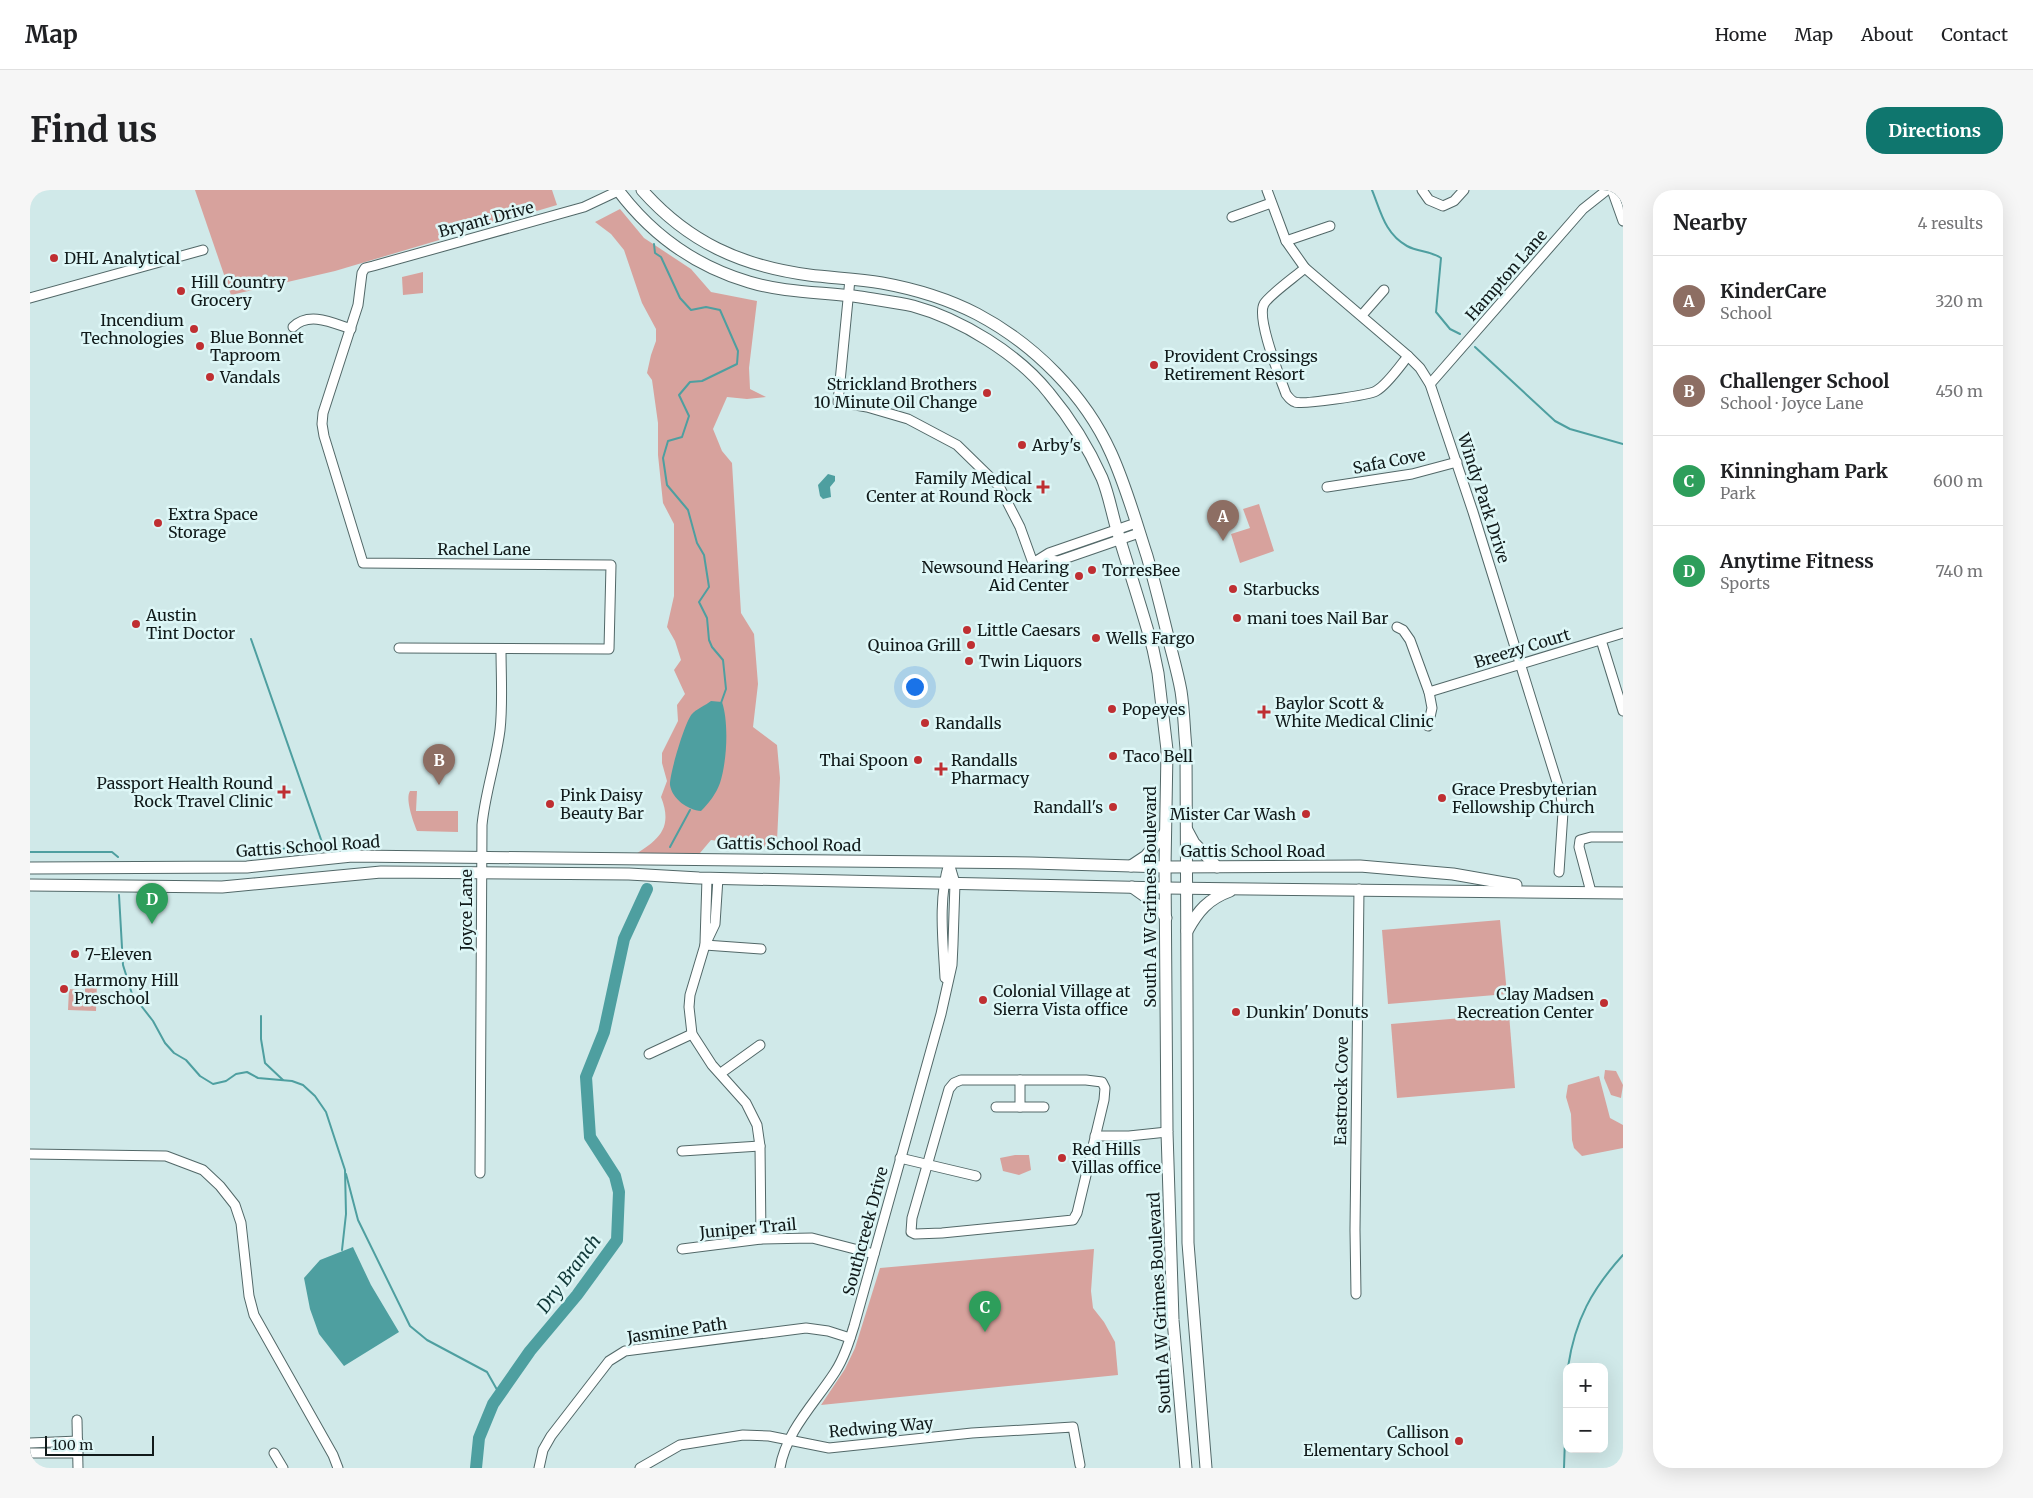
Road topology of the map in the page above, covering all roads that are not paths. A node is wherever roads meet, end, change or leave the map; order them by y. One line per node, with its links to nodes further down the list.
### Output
1 (618, 190): 15 (street, Bryant Drive); 18 (main road, South A W Grimes Boulevard)
2 (642, 190): 16 (main road, South A W Grimes Boulevard)
3 (1266, 190): 8 (street, Windy Park Drive)
4 (1422, 190): 5 (street)
5 (1464, 190)
6 (1607, 190): 24 (street, Hampton Lane)
7 (1612, 190): 10 (street)
8 (1271, 203): 9 (street); 12 (street, Windy Park Drive)
9 (1232, 217)
10 (1623, 221)
11 (1330, 226): 12 (street)
12 (1286, 241): 14 (street, Windy Park Drive)
13 (203, 250): 19 (street)
14 (1305, 268): 20 (street, Windy Park Drive); 23 (street)
15 (362, 273): 22 (street, Rachel Lane)
16 (850, 279): 18 (street); 27 (main road, South A W Grimes Boulevard)
17 (1384, 290): 20 (street)
18 (848, 296): 28 (main road, South A W Grimes Boulevard); 28 (street)
19 (30, 298)
20 (1362, 315): 23 (street, Windy Park Drive)
21 (293, 328): 22 (street)
22 (351, 329): 33 (street, Rachel Lane)
23 (1408, 356): 24 (street, Windy Park Drive)
24 (1430, 384): 25 (street, Windy Park Drive)
25 (1457, 462): 26 (street, Safa Cove); 34 (street, Windy Park Drive)
26 (1327, 487)
27 (1138, 528): 28 (street); 38 (main road, South A W Grimes Boulevard)
28 (1118, 534): 39 (main road, South A W Grimes Boulevard)
29 (1397, 627): 35 (street)
30 (1623, 633): 31 (street, Breezy Court)
31 (1601, 640): 34 (street, Breezy Court); 36 (street)
32 (399, 648): 33 (street, Rachel Lane)
33 (501, 649): 41 (street, Joyce Lane)
34 (1520, 665): 35 (street, Breezy Court); 49 (street, Windy Park Drive)
35 (1429, 692): 37 (street)
36 (1623, 711)
37 (1428, 726)
38 (1186, 827): 46 (main road, South A W Grimes Boulevard); 47 (main road)
39 (1165, 833): 44 (main road); 45 (main road, South A W Grimes Boulevard)
40 (1623, 837): 61 (street)
41 (482, 856): 42 (main road, Gattis School Road); 48 (main road, Gattis School Road); 50 (street, Joyce Lane)
42 (790, 860): 43 (main road, Gattis School Road); 51 (main road)
43 (949, 863): 44 (main road, Gattis School Road); 52 (street, Southcreek Drive); 53 (street, Southcreek Drive)
44 (1131, 866): 45 (main road, Gattis School Road)
45 (1165, 867): 46 (main road, Gattis School Road); 56 (main road, South A W Grimes Boulevard)
46 (1186, 867): 47 (main road, Gattis School Road); 57 (main road, South A W Grimes Boulevard)
47 (1217, 867): 60 (main road, Gattis School Road)
48 (30, 868)
49 (1559, 872)
50 (482, 873): 51 (main road, Gattis School Road); 54 (main road, Gattis School Road); 83 (street, Joyce Lane)
51 (713, 878): 52 (main road, Gattis School Road); 65 (street)
52 (943, 883): 53 (main road, Gattis School Road); 67 (street, Southcreek Drive)
53 (955, 883): 55 (main road, Gattis School Road); 67 (street, Southcreek Drive)
54 (30, 885)
55 (1132, 887): 56 (main road, Gattis School Road); 63 (main road)
56 (1165, 888): 57 (main road, Gattis School Road); 63 (main road, South A W Grimes Boulevard)
57 (1186, 888): 58 (main road, Gattis School Road); 64 (main road, South A W Grimes Boulevard)
58 (1236, 888): 59 (main road, Gattis School Road); 64 (main road)
59 (1359, 889): 60 (main road, Gattis School Road); 88 (street, Eastrock Cove)
60 (1545, 891): 61 (main road, Gattis School Road)
61 (1591, 892): 62 (main road, Gattis School Road)
62 (1623, 893)
63 (1166, 918): 76 (main road, South A W Grimes Boulevard)
64 (1186, 932): 107 (main road, South A W Grimes Boulevard)
65 (706, 946): 66 (street); 68 (street)
66 (761, 949)
67 (946, 988): 81 (street, Southcreek Drive)
68 (692, 1034): 70 (street); 71 (street)
69 (760, 1045): 71 (street)
70 (649, 1054)
71 (720, 1073): 78 (street)
72 (1020, 1080): 74 (street); 77 (street); 82 (street)
73 (996, 1107): 74 (street)
74 (1020, 1107): 75 (street)
75 (1044, 1107)
76 (1168, 1132): 77 (street); 106 (main road, South A W Grimes Boulevard)
77 (1095, 1136): 82 (street)
78 (760, 1146): 79 (street); 85 (street)
79 (682, 1151)
80 (30, 1154): 102 (street)
81 (900, 1158): 82 (street); 87 (street, Southcreek Drive)
82 (928, 1165): 84 (street)
83 (480, 1173)
84 (976, 1176)
85 (761, 1239): 86 (street, Juniper Trail); 87 (street, Juniper Trail)
86 (682, 1248)
87 (874, 1254): 89 (street, Southcreek Drive)
88 (1356, 1294)
89 (850, 1338): 91 (street, Southcreek Drive); 103 (street, Jasmine Path)
90 (77, 1420): 92 (street)
91 (789, 1440): 99 (street, Redwing Way); 104 (street, Redwing Way); 105 (street, Southcreek Drive)
92 (78, 1442): 94 (street); 97 (street)
93 (30, 1443): 94 (street)
94 (54, 1443): 96 (street)
95 (30, 1453): 96 (street)
96 (54, 1453): 97 (street)
97 (78, 1453): 100 (street)
98 (274, 1453): 101 (street)
99 (1080, 1466)
100 (78, 1468)
101 (283, 1468)
102 (338, 1468)
103 (539, 1468)
104 (640, 1468)
105 (780, 1468)
106 (1186, 1468)
107 (1206, 1468)

